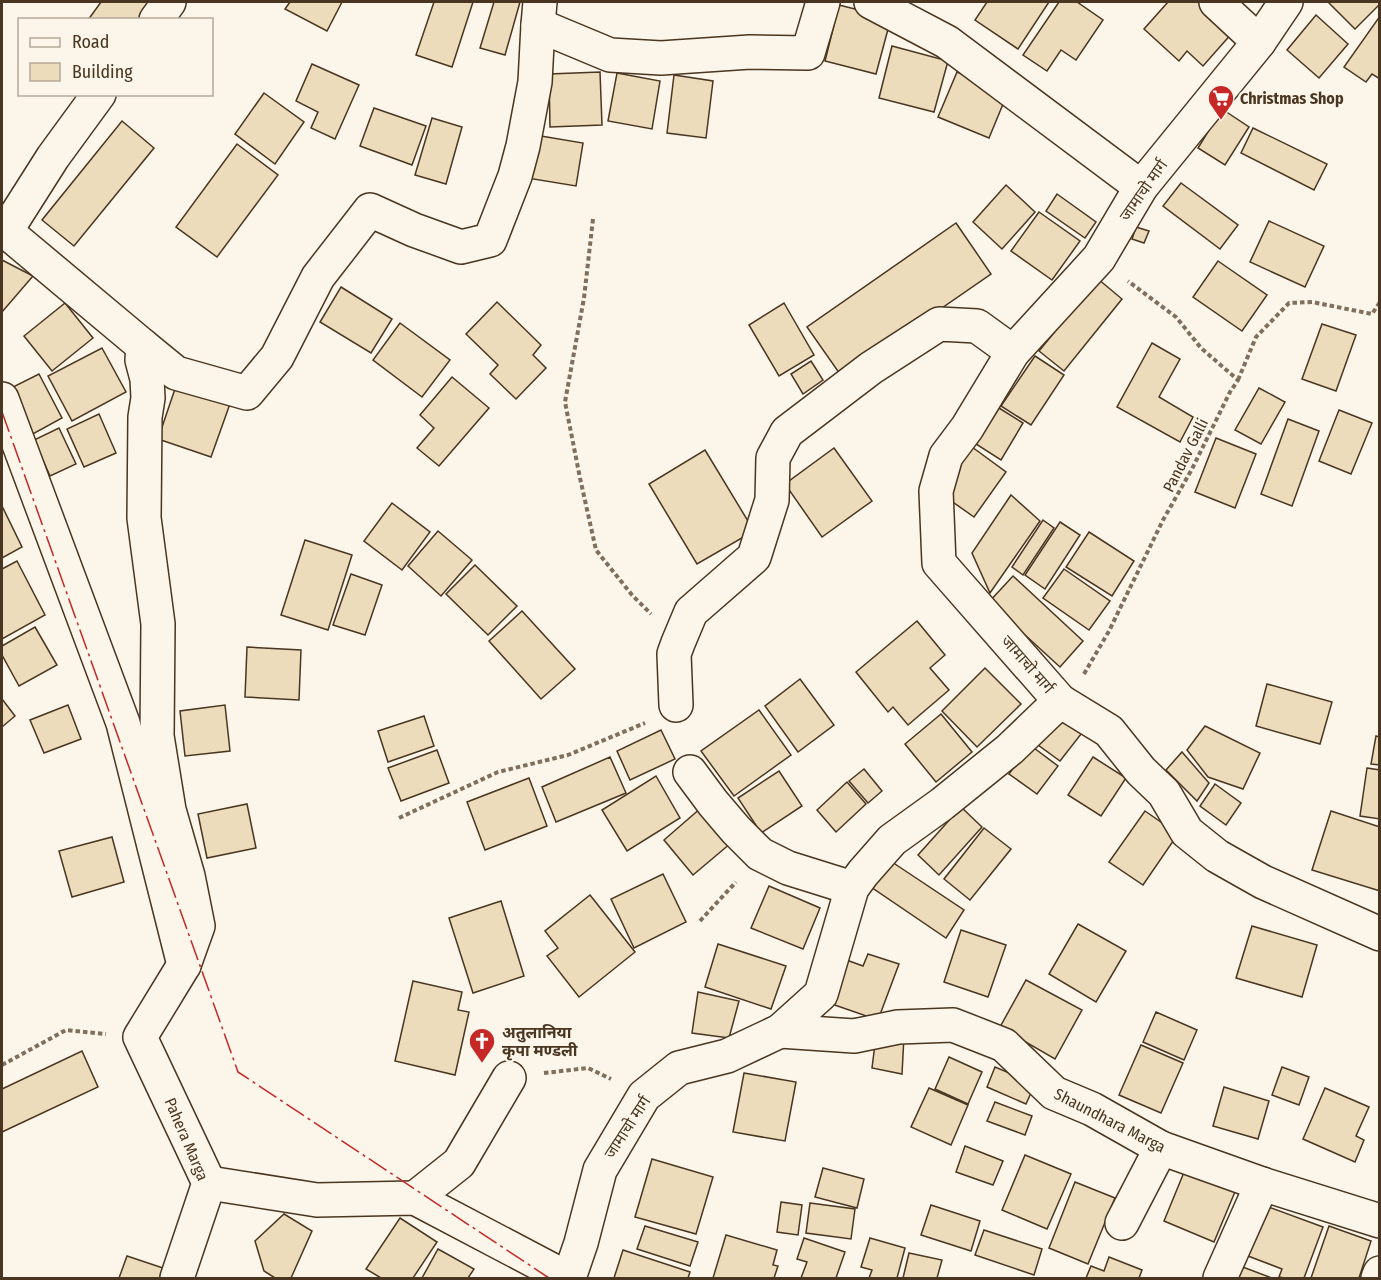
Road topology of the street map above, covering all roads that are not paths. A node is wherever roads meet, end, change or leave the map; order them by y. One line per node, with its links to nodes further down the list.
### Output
1 (169, 2): 7 (street)
2 (823, 2): 6 (street)
3 (871, 2): 10 (street)
4 (1216, 2): 8 (street)
5 (1286, 2): 8 (street, जामाचो मार्ग)
6 (539, 14): 12 (street)
7 (157, 18)
8 (1259, 42): 10 (street, जामाचो मार्ग)
9 (98, 96): 11 (street)
10 (1141, 187): 13 (street, जामाचो मार्ग)
11 (4, 229): 12 (street)
12 (143, 346): 20 (street)
13 (1013, 352): 15 (street, जामाचो मार्ग); 16 (street)
14 (2, 399): 20 (street)
15 (1060, 701): 18 (street, जामाचो मार्ग); 19 (street)
16 (676, 705)
17 (690, 772): 18 (street)
18 (852, 888): 21 (street, जामाचो मार्ग)
19 (1380, 934)
20 (184, 965): 24 (street, Pahera Marga)
21 (780, 1031): 23 (street, Shaundhara Marga); 31 (street, जामाचो मार्ग)
22 (509, 1078): 26 (street)
23 (1161, 1148): 25 (street, Shaundhara Marga); 28 (street)
24 (209, 1182): 26 (street); 30 (street, Pahera Marga)
25 (1262, 1184): 27 (street, Shaundhara Marga); 32 (street)
26 (415, 1198): 31 (street)
27 (1380, 1221)
28 (1122, 1223)
29 (1380, 1273): 33 (street)
30 (177, 1278)
31 (568, 1278)
32 (1220, 1278)
33 (1378, 1278)

